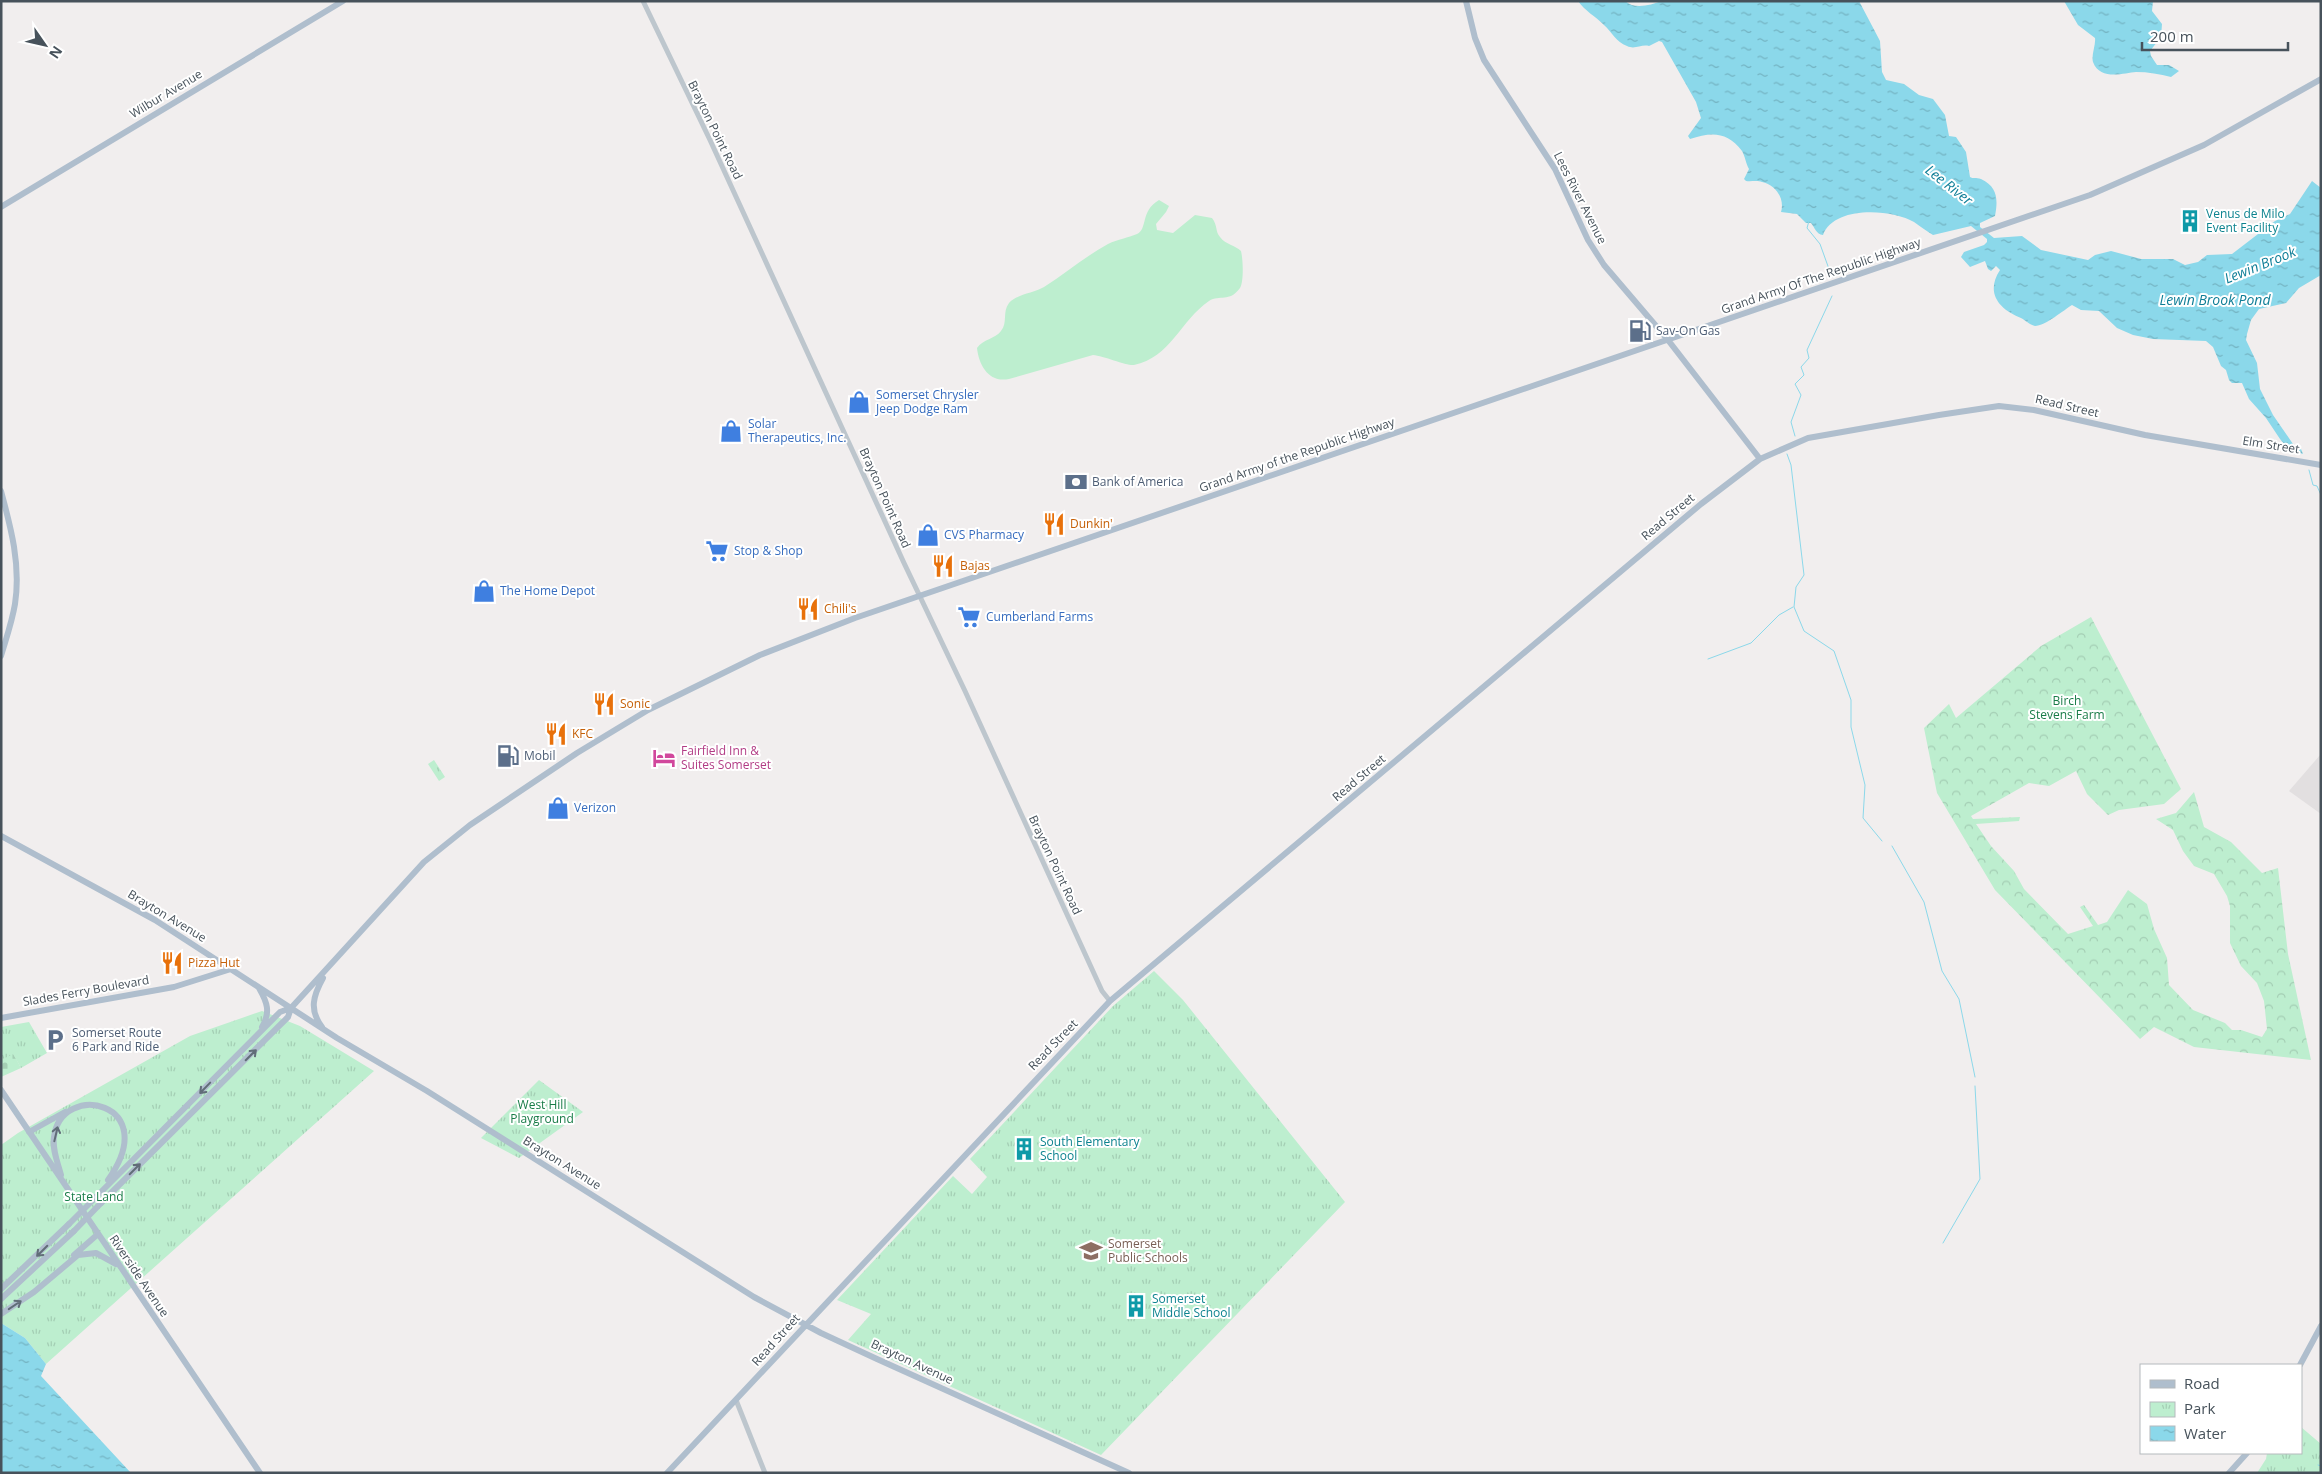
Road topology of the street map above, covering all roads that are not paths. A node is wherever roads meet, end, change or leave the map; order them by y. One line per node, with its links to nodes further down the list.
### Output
1 (343, 1): 5 (main road, Wilbur Avenue)
2 (643, 1): 11 (street, Brayton Point Road)
3 (1466, 1): 6 (main road, Lees River Avenue)
4 (2321, 79): 6 (main road, Grand Army Of The Republic Highway)
5 (1, 207)
6 (1668, 340): 8 (main road, Lees River Avenue); 11 (main road, Grand Army of the Republic Highway)
7 (2217, 447): 8 (main road, Read Street); 9 (main road, Elm Street)
8 (1760, 459): 17 (main road, Read Street)
9 (2321, 465)
10 (1, 490): 12 (main road)
11 (920, 596): 15 (main road, Grand Army of the Republic Highway); 17 (street, Brayton Point Road)
12 (1, 656)
13 (1, 836): 14 (main road, Brayton Avenue)
14 (231, 969): 16 (main road, Brayton Avenue); 19 (main road, Slades Ferry Boulevard)
15 (328, 969): 18 (main road, Grand Army of the Republic Highway); 20 (main road)
16 (258, 987): 18 (main road, Brayton Avenue); 21 (main road)
17 (1110, 1001): 33 (main road, Read Street)
18 (291, 1008): 20 (main road, Brayton Avenue); 21 (main road); 31 (main road, one-way to 18, bridge)
19 (1, 1018)
20 (324, 1030): 33 (main road, Brayton Avenue)
21 (256, 1036): 26 (main road, one-way to 26)
22 (1, 1090): 24 (main road, Riverside Avenue)
23 (73, 1108): 24 (main road); 25 (main road, one-way to 23); 26 (main road)
24 (29, 1132): 25 (main road, Riverside Avenue)
25 (62, 1181): 27 (main road, Riverside Avenue)
26 (96, 1197): 30 (main road, one-way to 30, bridge)
27 (98, 1234): 28 (main road, Riverside Avenue); 29 (main road)
28 (120, 1266): 29 (main road); 38 (main road, Riverside Avenue)
29 (60, 1268): 32 (main road, one-way to 29)
30 (1, 1289)
31 (1, 1299)
32 (1, 1314)
33 (805, 1324): 36 (main road, Read Street); 41 (main road, Brayton Avenue)
34 (2321, 1326): 35 (main road)
35 (2301, 1364)
36 (736, 1400): 39 (main road, Read Street); 40 (street)
37 (2246, 1454): 42 (main road)
38 (260, 1473)
39 (667, 1473)
40 (765, 1473)
41 (1129, 1473)
42 (2229, 1473)

